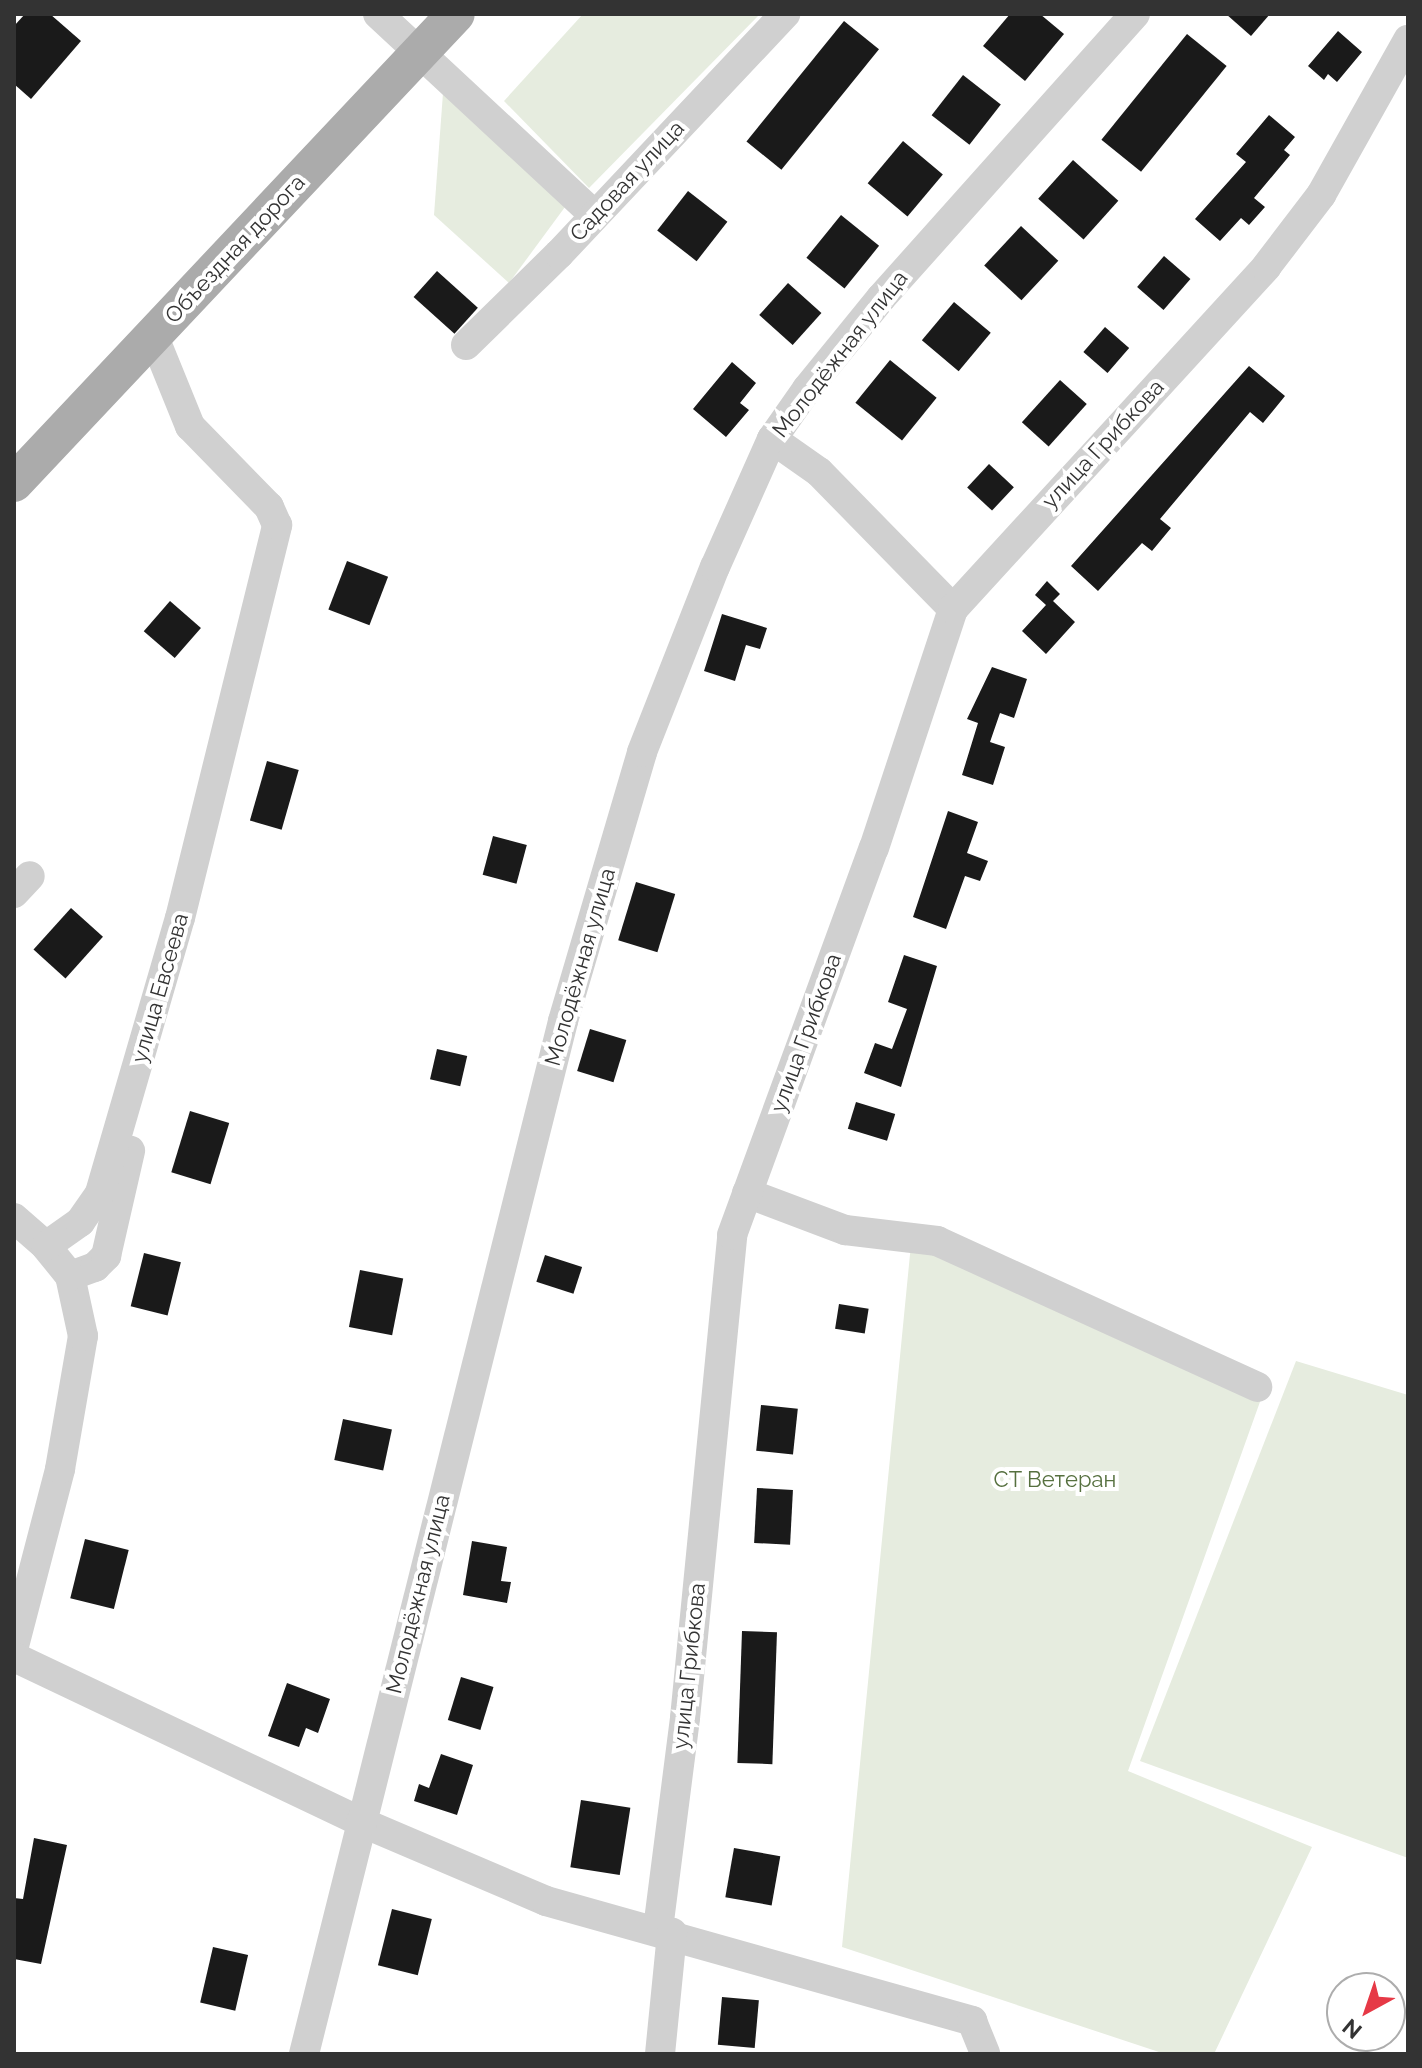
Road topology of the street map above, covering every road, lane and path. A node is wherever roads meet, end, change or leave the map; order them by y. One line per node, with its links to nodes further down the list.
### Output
1 (378, 14): 6 (street)
2 (456, 14): 6 (main road, Объездная дорога)
3 (785, 14): 7 (street, Садовая улица)
4 (1135, 14): 10 (street, Молодёжная улица)
5 (1408, 40): 12 (street, улица Грибкова)
6 (421, 51): 7 (street); 8 (main road, Объездная дорога)
7 (594, 215): 9 (street, Садовая улица)
8 (153, 335): 11 (main road, Объездная дорога); 16 (street, улица Евсеева)
9 (466, 345)
10 (772, 439): 12 (street); 21 (street, Молодёжная улица)
11 (14, 483)
12 (953, 609): 14 (street, улица Грибкова)
13 (130, 1150): 17 (street)
14 (747, 1193): 18 (street); 22 (street, улица Грибкова)
15 (14, 1218): 16 (street)
16 (46, 1246): 17 (street)
17 (70, 1276): 19 (street)
18 (1257, 1387)
19 (14, 1646)
20 (14, 1657): 21 (street)
21 (361, 1822): 22 (street); 23 (street, Молодёжная улица)
22 (665, 1931): 24 (street, улица Грибкова); 25 (street)
23 (304, 2054)
24 (660, 2054)
25 (985, 2054)

